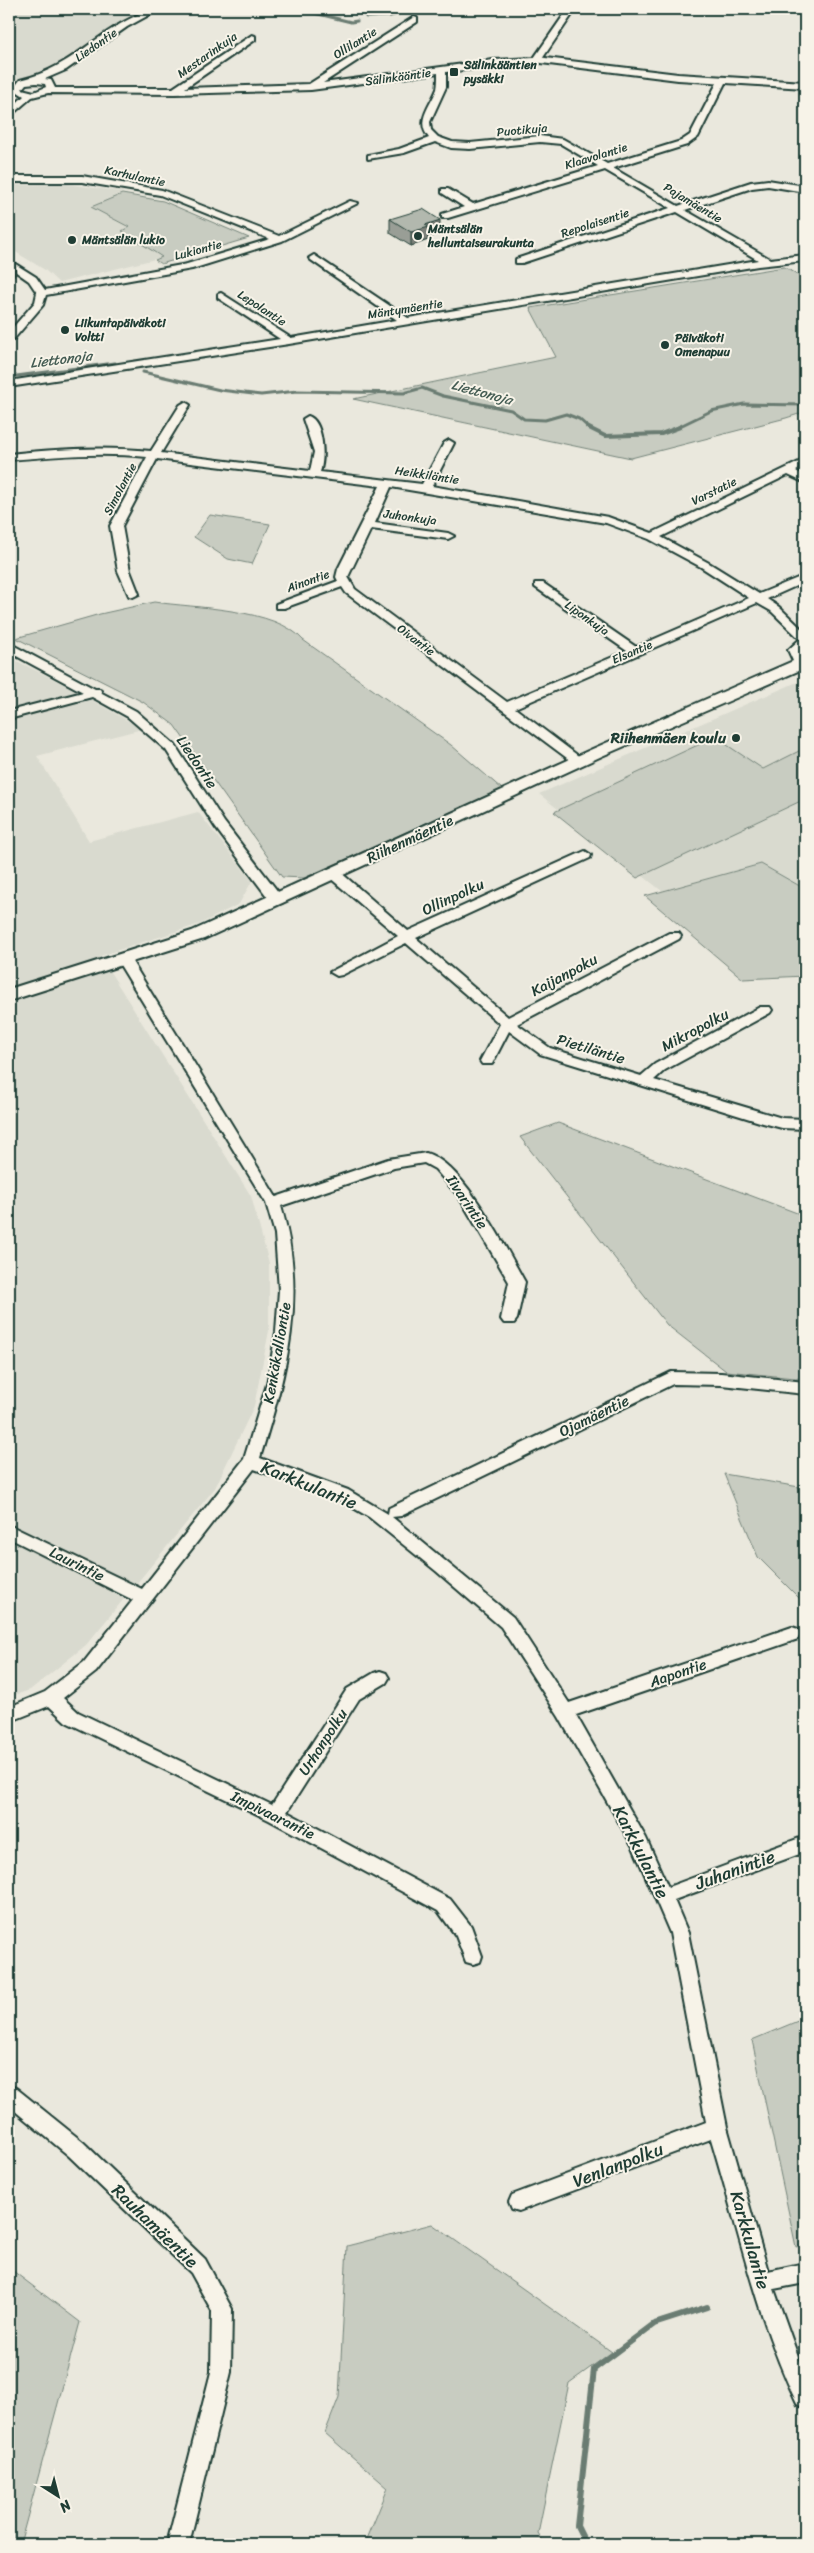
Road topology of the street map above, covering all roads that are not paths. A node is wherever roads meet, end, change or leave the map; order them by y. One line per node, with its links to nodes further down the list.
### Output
1 (156, 9): 6 (street, Liedontie)
2 (572, 9): 5 (street)
3 (414, 20): 14 (street, Ollilantie)
4 (252, 38): 16 (street, Mestarinkuja)
5 (537, 60): 7 (street, Sälinkääntie); 9 (street, Sälinkääntie)
6 (63, 68): 8 (street, Liedontie); 13 (street, Liedontie)
7 (442, 70): 14 (street, Sälinkääntie); 19 (street)
8 (36, 80): 11 (street); 13 (street)
9 (722, 81): 12 (street, Sälinkääntie); 21 (street, Klaavolantie)
10 (9, 82): 11 (street)
11 (23, 82): 15 (street)
12 (805, 85)
13 (49, 87): 16 (street, Sälinkääntie); 17 (street)
14 (311, 87): 16 (street, Sälinkääntie)
15 (14, 90): 17 (street)
16 (176, 92)
17 (30, 94): 18 (street)
18 (9, 114)
19 (435, 139): 20 (street); 21 (street, Puotikuja)
20 (371, 157)
21 (605, 166): 26 (street, Klaavolantie); 27 (street, Pajamäentie)
22 (9, 179): 29 (street, Karhulantie)
23 (445, 190): 26 (street)
24 (805, 190): 27 (street, Repolaisentie)
25 (353, 203): 29 (street, Lukiontie)
26 (472, 208): 28 (street, Klaavolantie)
27 (680, 209): 32 (street, Repolaisentie); 33 (street, Pajamäentie)
28 (445, 216)
29 (279, 238): 35 (street, Lukiontie)
30 (314, 258): 37 (street)
31 (805, 258): 33 (street, Mäntymäentie)
32 (519, 261)
33 (768, 262): 37 (street, Mäntymäentie)
34 (9, 263): 35 (street)
35 (42, 294): 38 (street)
36 (221, 296): 39 (street, Lepolantie)
37 (405, 321): 39 (street, Mäntymäentie)
38 (9, 338)
39 (289, 341): 40 (street, Mäntymäentie)
40 (9, 384)
41 (185, 405): 44 (street, Simolantie)
42 (308, 419): 48 (street)
43 (449, 443): 51 (street)
44 (154, 455): 45 (street, Heikkiläntie); 48 (street, Heikkiläntie); 58 (street, Simolantie)
45 (9, 457)
46 (805, 462): 47 (street, Varstatie)
47 (787, 470): 49 (street); 54 (street, Varstatie)
48 (314, 473): 50 (street, Heikkiläntie)
49 (805, 480)
50 (388, 483): 51 (street, Heikkiläntie); 52 (street)
51 (425, 488): 54 (street, Heikkiläntie)
52 (368, 525): 53 (street, Juhonkuja); 56 (street)
53 (448, 536)
54 (653, 537): 59 (street, Heikkiläntie)
55 (805, 578): 59 (street, Elsantie)
56 (345, 582): 60 (street, Ainontie); 66 (street, Oivantie)
57 (539, 585): 63 (street, Liponkuja)
58 (133, 594)
59 (759, 599): 61 (street, Heikkiläntie); 63 (street, Elsantie)
60 (280, 606)
61 (805, 640): 64 (street)
62 (9, 647): 65 (street, Liedontie)
63 (635, 651): 66 (street, Elsantie)
64 (805, 663): 68 (street, Riihenmäentie)
65 (96, 692): 67 (street); 71 (street, Liedontie)
66 (506, 707): 68 (street, Oivantie)
67 (9, 716)
68 (580, 761): 70 (street, Riihenmäentie)
69 (585, 855): 73 (street, Ollinpolku)
70 (334, 874): 71 (street, Riihenmäentie); 73 (street, Pietiläntie)
71 (277, 900): 74 (street, Riihenmäentie)
72 (674, 936): 78 (street, Kaijanpoku)
73 (406, 937): 75 (street, Ollinpolku); 78 (street, Pietiläntie)
74 (124, 960): 76 (street, Riihenmäentie); 82 (street, Kenkäkalliontie)
75 (337, 972)
76 (9, 994)
77 (765, 1010): 80 (street, Mikropolku)
78 (507, 1023): 79 (street); 80 (street, Pietiläntie)
79 (486, 1060)
80 (642, 1082): 81 (street, Pietiläntie)
81 (805, 1124)
82 (272, 1203): 83 (street, Iivarintie); 85 (street, Kenkäkalliontie)
83 (509, 1318)
84 (805, 1388): 86 (street, Ojamäentie)
85 (250, 1462): 88 (street, Kenkäkalliontie); 92 (street, Karkkulantie)
86 (395, 1512)
87 (9, 1531): 88 (street, Laurintie)
88 (145, 1598): 91 (street, Kenkäkalliontie)
89 (792, 1634): 92 (street, Aapontie)
90 (380, 1678): 94 (street, Urhonpolku)
91 (51, 1697): 93 (street, Kenkäkalliontie); 94 (street, Impivaarantie)
92 (565, 1712): 96 (street, Karkkulantie)
93 (9, 1715)
94 (275, 1815): 97 (street, Impivaarantie)
95 (805, 1844): 96 (street, Juhanintie)
96 (664, 1896): 99 (street, Karkkulantie)
97 (473, 1956)
98 (9, 2094): 104 (street, Rauhamäentie)
99 (717, 2127): 100 (street, Venlanpolku); 102 (street, Karkkulantie)
100 (519, 2202)
101 (805, 2273): 102 (street)
102 (761, 2282): 103 (street, Karkkulantie)
103 (805, 2398)
104 (178, 2544)

